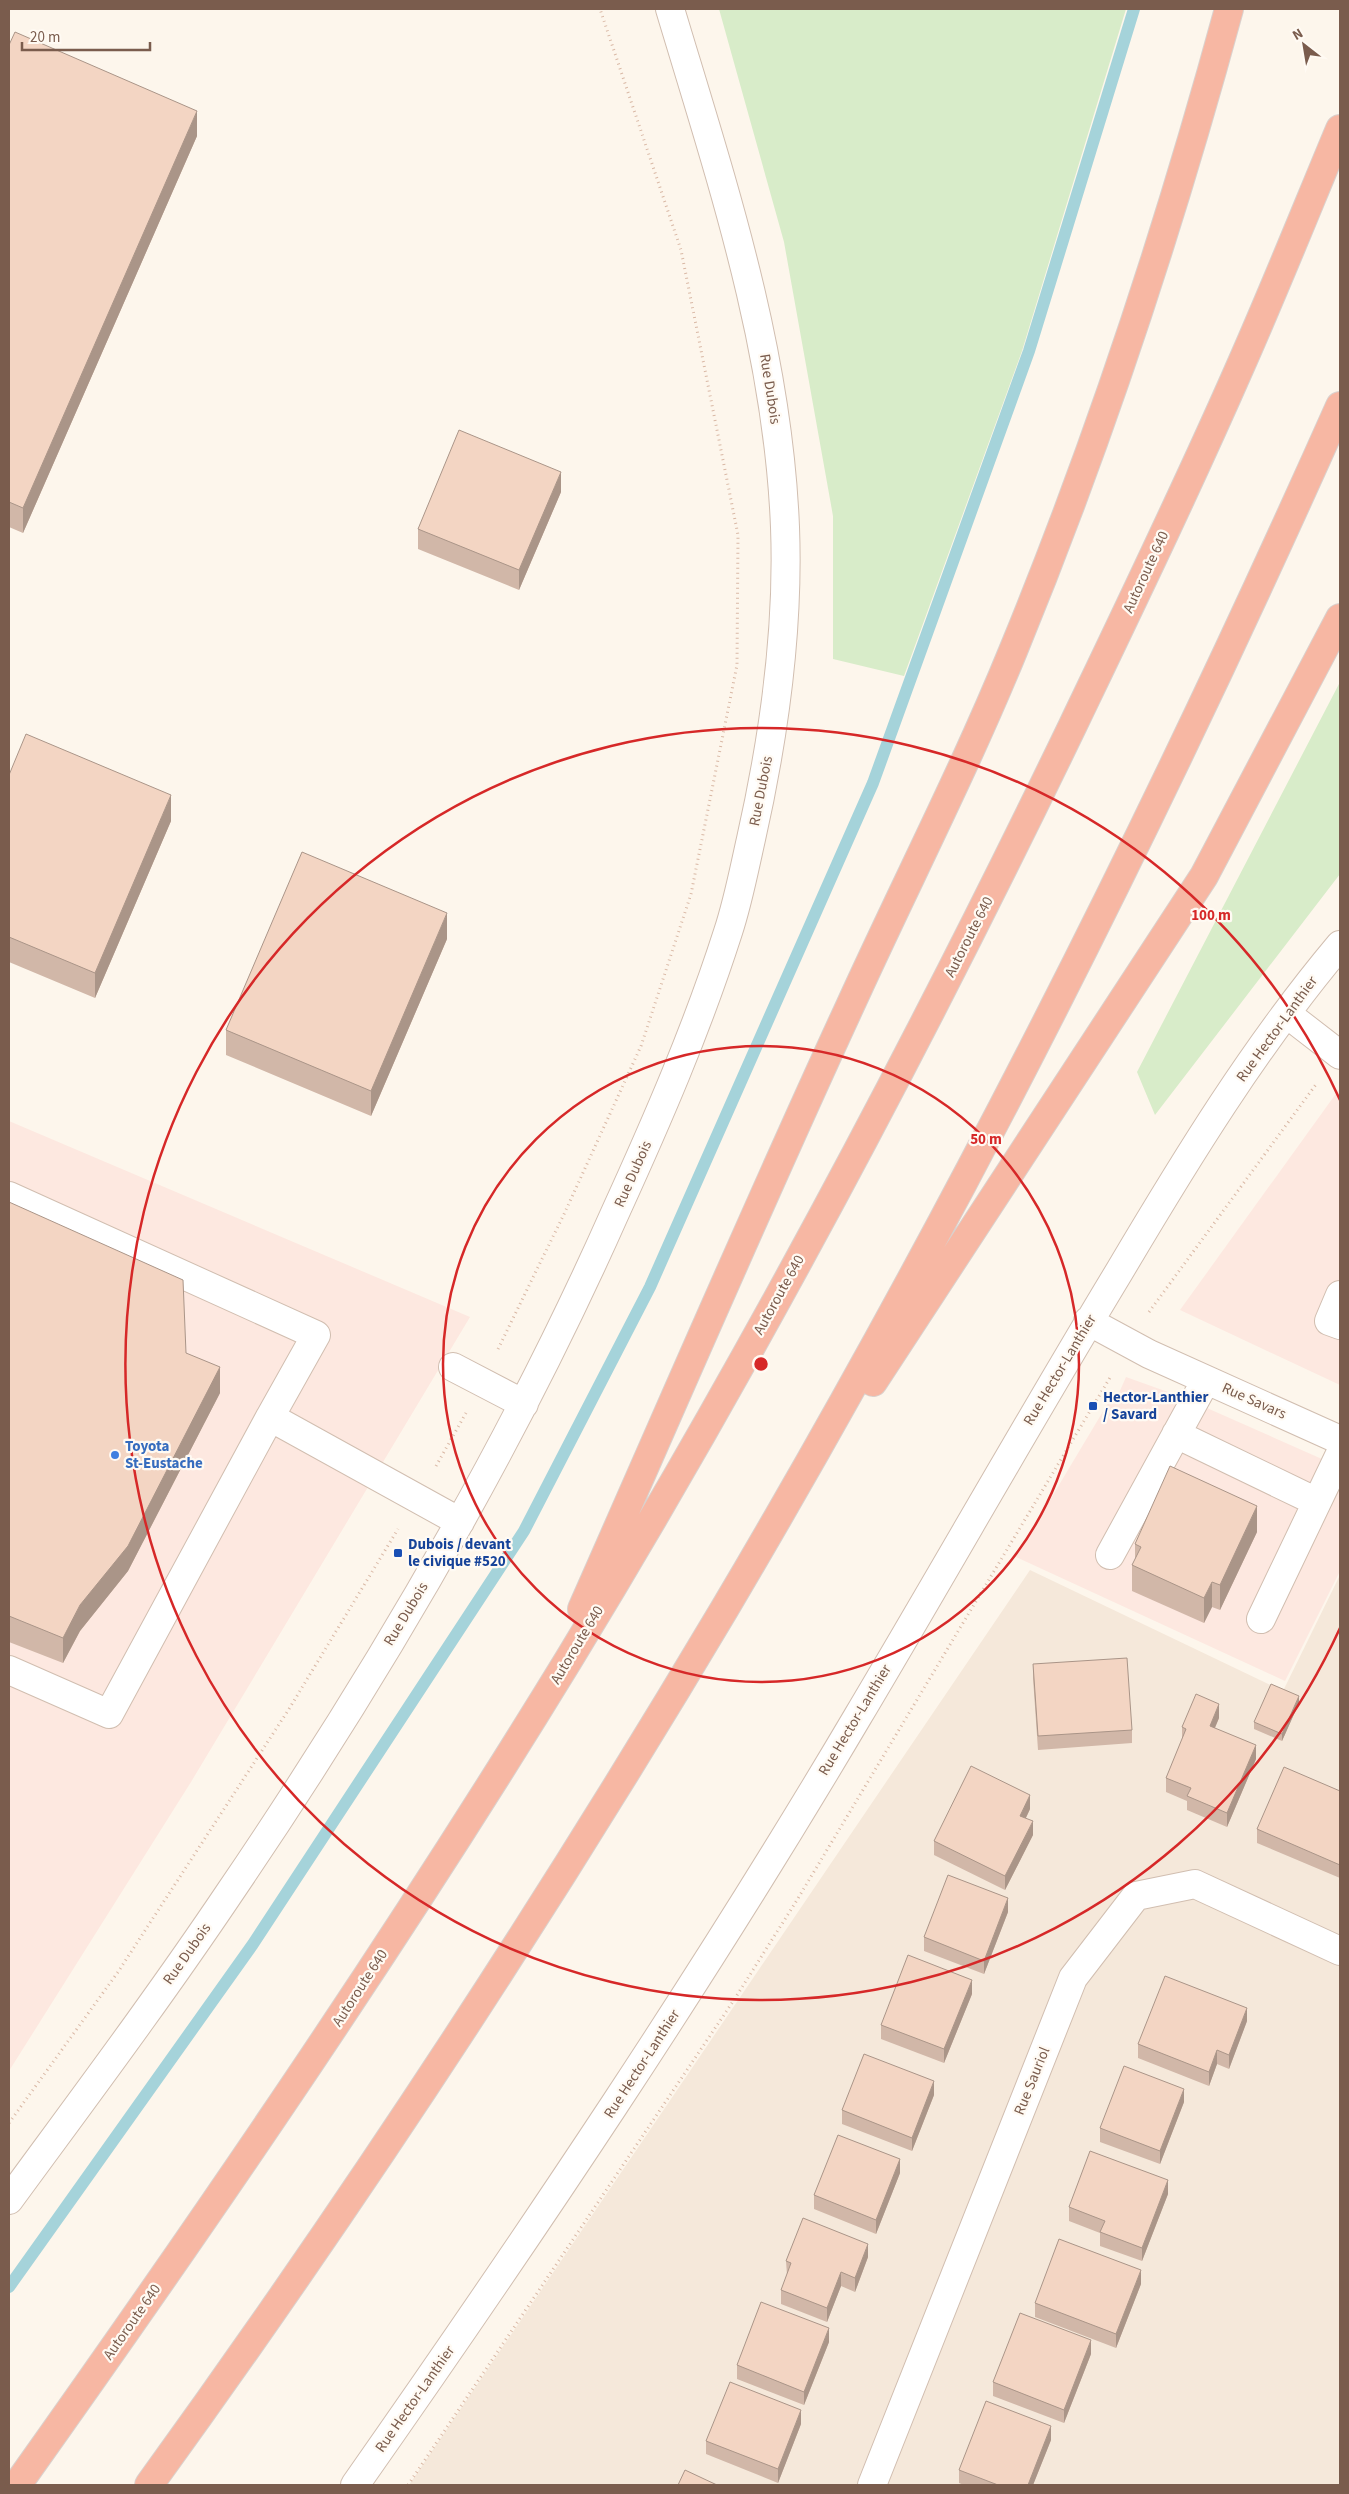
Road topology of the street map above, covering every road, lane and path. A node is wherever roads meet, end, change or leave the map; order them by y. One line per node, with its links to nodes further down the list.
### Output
1 (600, 9): 18 (path)
2 (670, 9): 19 (street, Rue Dubois)
3 (1229, 9): 31 (highway)
4 (1340, 128): 31 (highway, Autoroute 640)
5 (1340, 406): 28 (highway)
6 (1340, 618): 28 (highway)
7 (1340, 945): 8 (street, Rue Hector-Lanthier)
8 (1287, 1014): 9 (street); 14 (street, Rue Hector-Lanthier)
9 (1340, 1055)
10 (1318, 1081): 13 (path)
11 (9, 1196): 20 (street)
12 (1340, 1295): 15 (street)
13 (1151, 1310)
14 (1088, 1321): 17 (street, Rue Savars); 37 (street, Rue Hector-Lanthier)
15 (1340, 1325)
16 (453, 1367): 18 (street)
17 (1206, 1380): 21 (street); 22 (street, Rue Savars)
18 (481, 1382): 19 (street); 24 (path)
19 (524, 1404): 26 (street, Rue Dubois)
20 (270, 1417): 24 (street); 30 (street)
21 (1176, 1434): 25 (street); 27 (street)
22 (1340, 1440)
23 (1340, 1454): 25 (street)
24 (417, 1498): 26 (street); 33 (path)
25 (1317, 1502): 29 (street)
26 (460, 1522): 34 (street, Rue Dubois)
27 (1110, 1554)
28 (724, 1609): 36 (highway)
29 (1262, 1620)
30 (9, 1670)
31 (534, 1716): 35 (highway, Autoroute 640)
32 (1340, 1951): 38 (street, Rue Sauriol)
33 (9, 2123)
34 (9, 2200)
35 (17, 2485)
36 (149, 2485)
37 (355, 2485)
38 (872, 2485)

